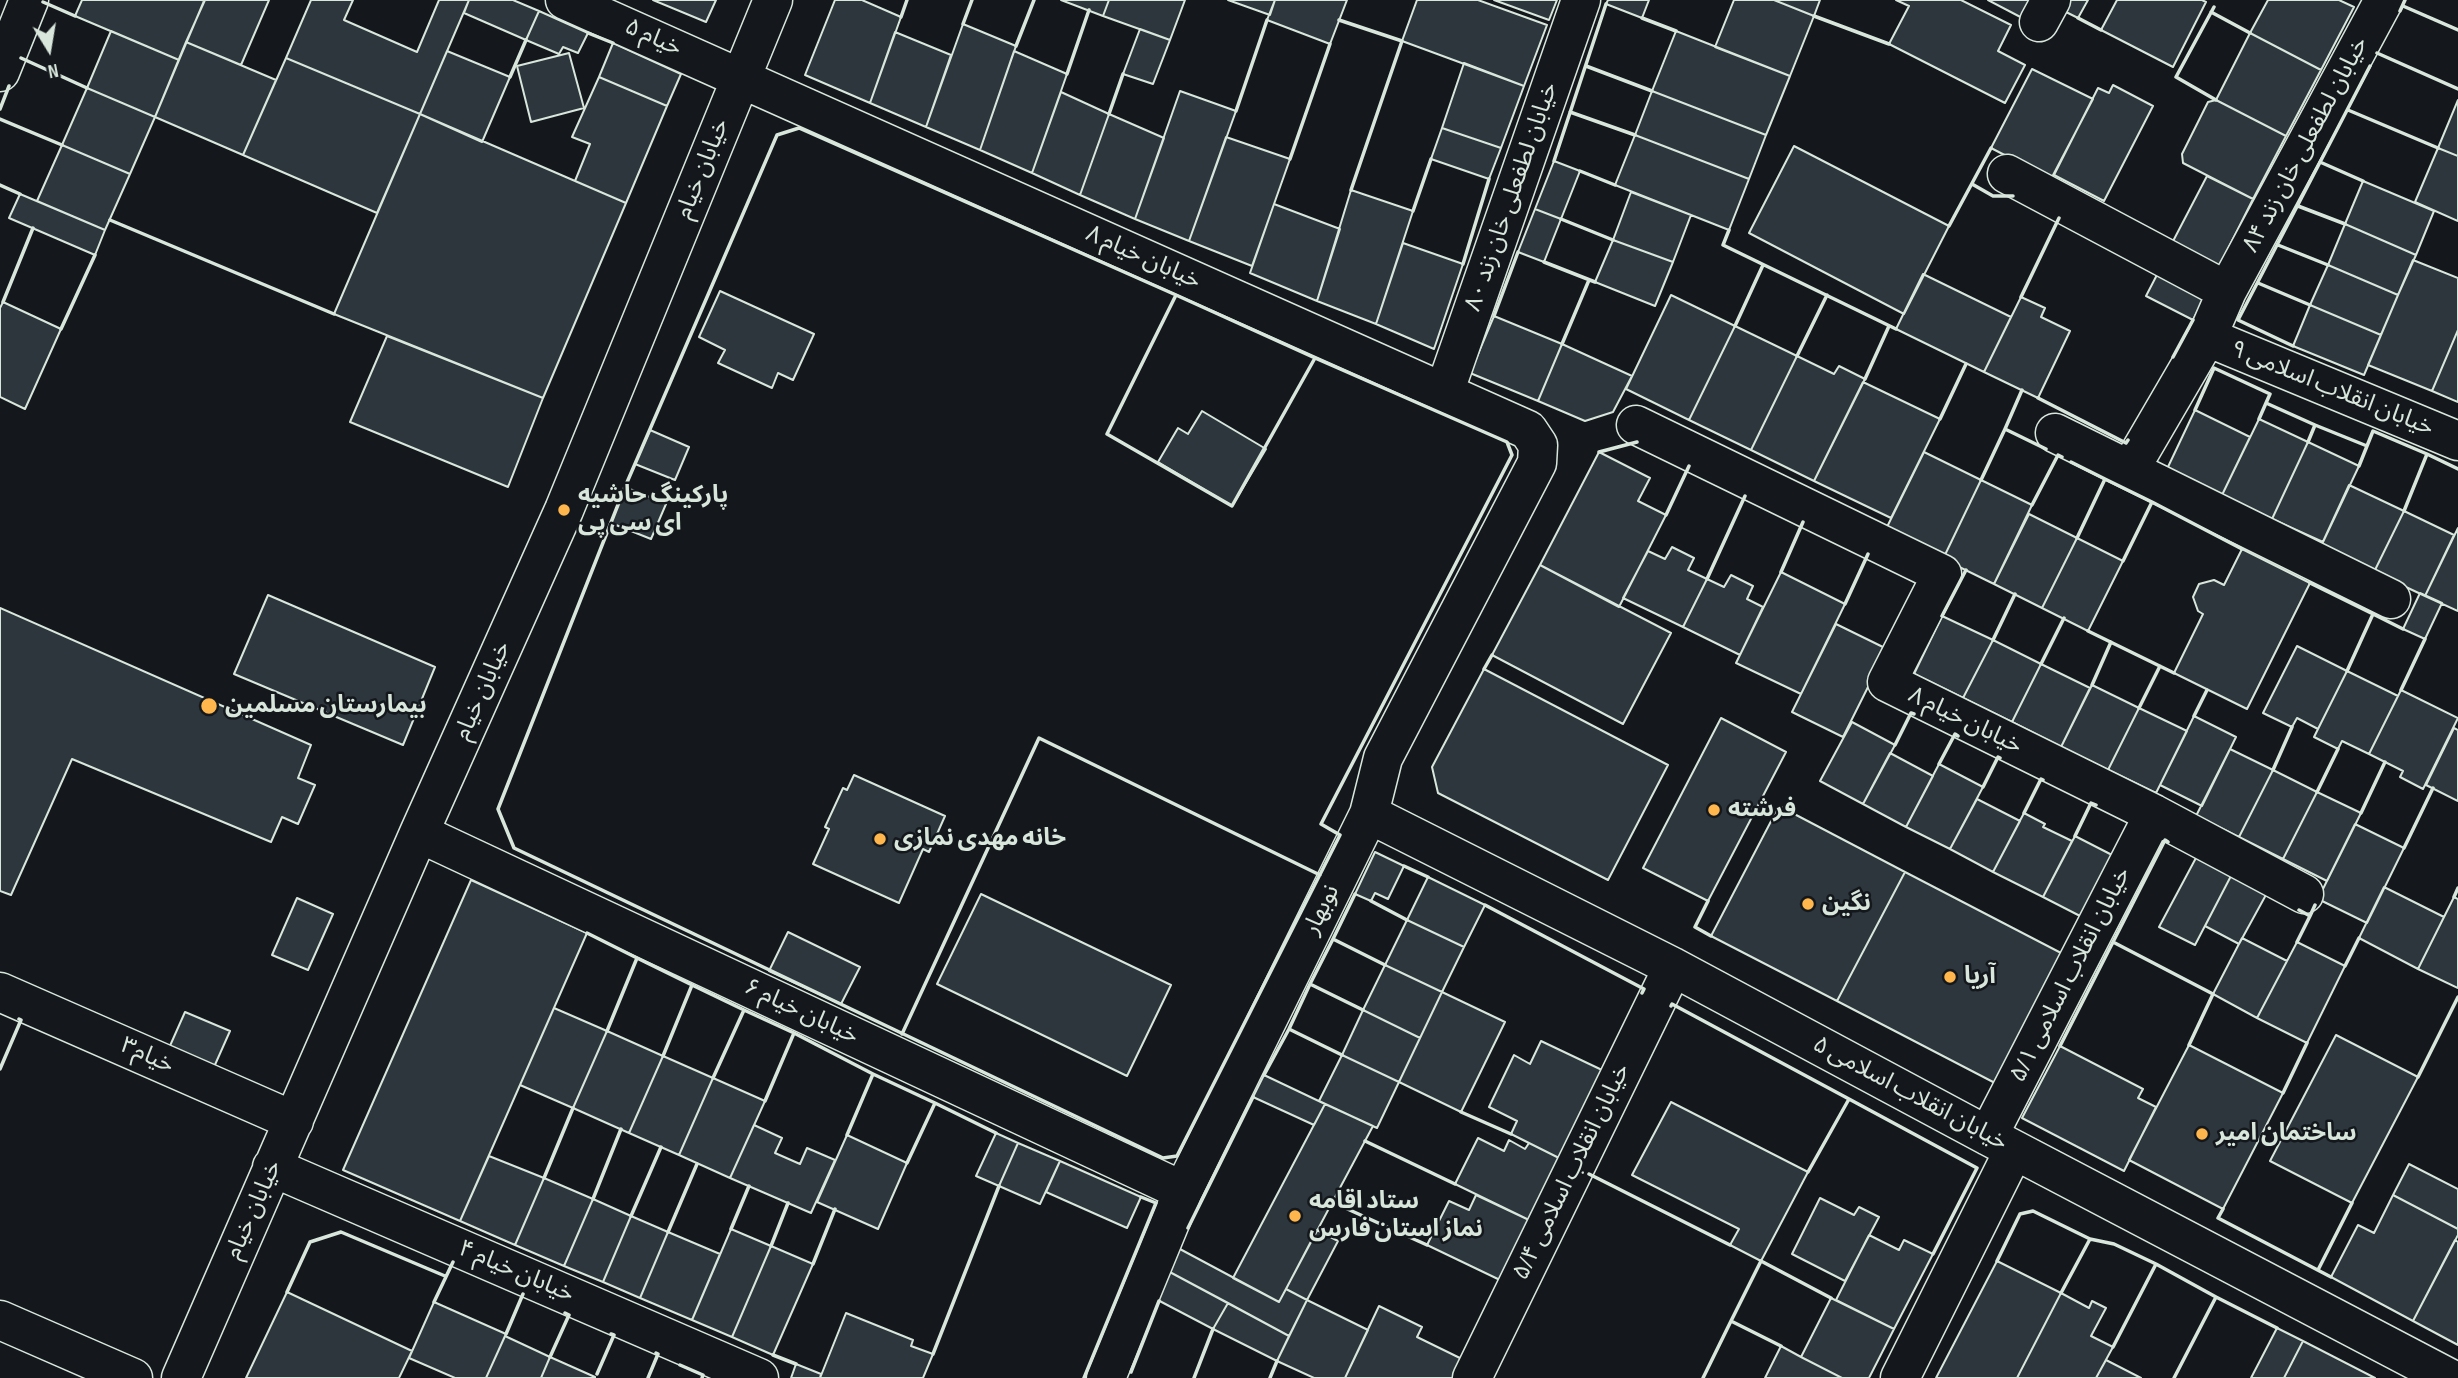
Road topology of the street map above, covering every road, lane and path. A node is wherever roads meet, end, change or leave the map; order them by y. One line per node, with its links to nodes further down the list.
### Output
1 (29, 0): 6 (street)
2 (565, 0): 7 (street, ۵ خیام)
3 (774, 0): 7 (street, خیابان خیام)
4 (1581, 0): 11 (street, خیابان لطفعلی خان زند ۸۰)
5 (2384, 0): 9 (street, خیابان لطفعلی خان زند ۸۴)
6 (0, 72)
7 (741, 77): 11 (street, خیابان خیام ۸); 20 (street, خیابان خیام)
8 (2007, 174): 9 (street)
9 (2227, 291): 10 (street, خیابان لطفعلی خان زند ۸۴)
10 (2207, 337): 14 (street, خیابان انقلاب اسلامی ۹); 16 (street, خیابان لطفعلی خان زند ۸۴)
11 (1444, 393): 15 (street, خیابان خیام ۸)
12 (1636, 425): 19 (street, خیابان خیام ۸)
13 (2055, 433): 16 (street)
14 (2458, 441)
15 (1538, 445): 18 (street, نوبهار)
16 (2130, 469): 17 (street)
17 (2391, 599)
18 (1369, 814): 22 (street, خیابان انقلاب اسلامی ۵); 27 (street, نوبهار)
19 (2154, 814): 21 (street, خیابان خیام ۸); 25 (street, خیابان انقلاب اسلامی ۵/۱)
20 (419, 833): 24 (street, خیابان خیام); 27 (street, خیابان خیام ۶)
21 (2304, 894)
22 (1673, 967): 25 (street, خیابان انقلاب اسلامی ۵); 33 (street, خیابان انقلاب اسلامی ۵/۴)
23 (0, 992): 24 (street, خیام۳)
24 (294, 1121): 26 (street, خیابان خیام)
25 (2001, 1143): 34 (street, خیابان انقلاب اسلامی ۵/۱); 35 (street, خیابان انقلاب اسلامی ۵)
26 (272, 1167): 30 (street, خیابان خیام); 31 (street, خیابان خیام ۴)
27 (1183, 1191): 32 (street, نوبهار)
28 (0, 1320): 29 (street)
29 (133, 1378)
30 (181, 1378)
31 (759, 1378)
32 (1106, 1378)
33 (1472, 1378)
34 (1899, 1378)
35 (2449, 1378)

